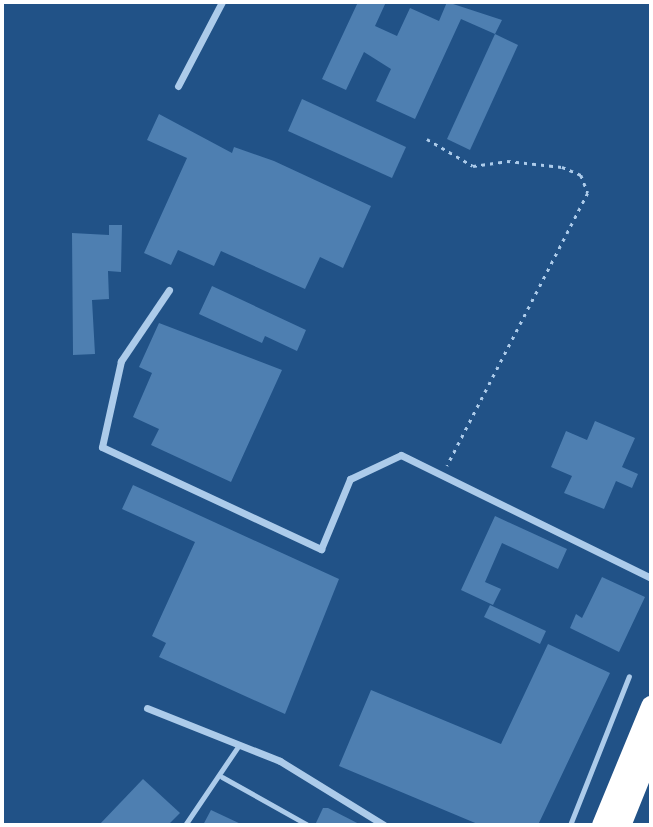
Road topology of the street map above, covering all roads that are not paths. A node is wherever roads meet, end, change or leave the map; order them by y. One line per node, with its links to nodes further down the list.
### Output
1 (222, 2): 2 (street)
2 (178, 86)
3 (169, 290): 4 (street)
4 (651, 578)
5 (629, 676): 14 (lane)
6 (651, 706): 15 (highway)
7 (147, 708): 8 (street)
8 (239, 745): 10 (lane); 13 (street)
9 (651, 748): 16 (highway)
10 (222, 776): 11 (lane); 12 (lane)
11 (185, 825)
12 (308, 825)
13 (384, 825)
14 (570, 825)
15 (602, 825)
16 (620, 825)

